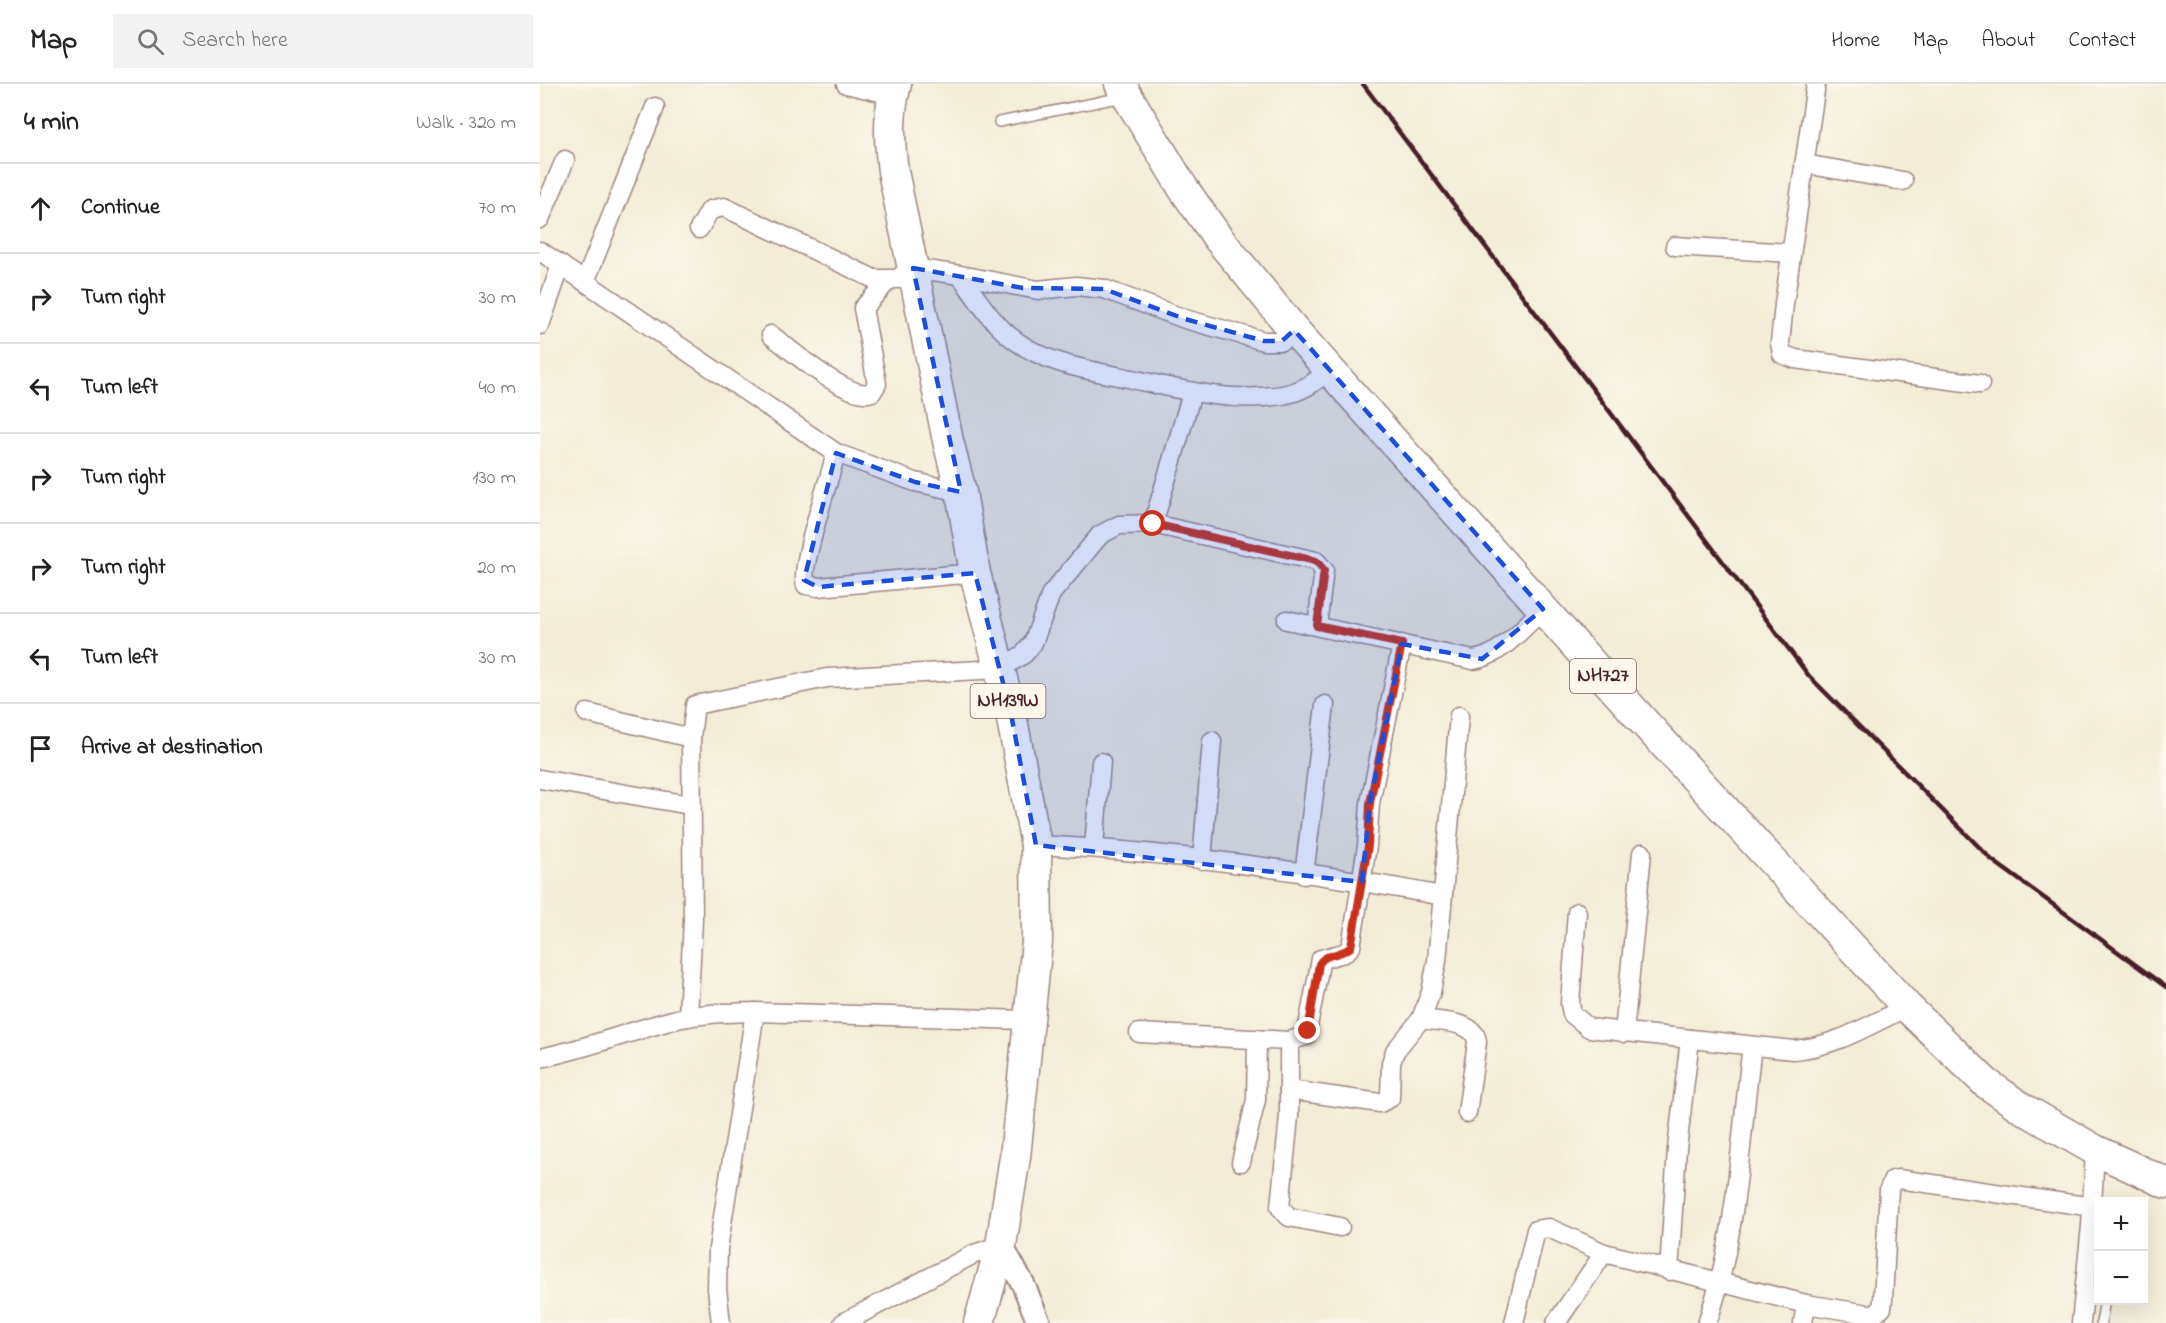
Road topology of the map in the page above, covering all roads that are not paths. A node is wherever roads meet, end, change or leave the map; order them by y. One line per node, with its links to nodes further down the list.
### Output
1 (846, 84): 4 (street)
2 (1815, 84): 8 (street)
3 (1122, 90): 6 (lane); 20 (highway, NH727)
4 (886, 92): 16 (highway, NH139W)
5 (655, 106): 18 (street)
6 (999, 122)
7 (565, 160): 10 (street)
8 (1804, 164): 9 (street); 14 (street)
9 (1903, 181)
10 (540, 219)
11 (699, 229): 16 (street)
12 (1675, 246): 14 (street)
13 (540, 251): 15 (street)
14 (1791, 253): 23 (street)
15 (561, 266): 18 (street); 19 (street)
16 (901, 274): 17 (street); 21 (street); 26 (highway, NH139W)
17 (960, 275): 20 (street); 24 (street)
18 (585, 282): 25 (street)
19 (540, 325)
20 (1294, 330): 22 (highway, NH727)
21 (771, 335)
22 (1330, 370): 24 (street); 29 (highway, NH727)
23 (1980, 384)
24 (1192, 393): 27 (street)
25 (836, 453): 26 (street); 28 (street)
26 (961, 492): 28 (highway, NH139W)
27 (1153, 524): 31 (street); 33 (street)
28 (975, 573): 33 (highway, NH139W)
29 (1543, 609): 32 (street); 50 (highway, NH727)
30 (1287, 620): 31 (street)
31 (1317, 626): 32 (street)
32 (1402, 644): 47 (street)
33 (1000, 669): 37 (street); 42 (highway, NH139W)
34 (1325, 705): 46 (street)
35 (586, 713): 37 (street)
36 (1459, 716): 48 (street)
37 (691, 738): 41 (street)
38 (1212, 741): 45 (street)
39 (1101, 762): 43 (street)
40 (540, 779): 41 (street)
41 (690, 805): 52 (street)
42 (1036, 845): 43 (street); 54 (highway, NH139W)
43 (1094, 847): 45 (street)
44 (1642, 853): 56 (street)
45 (1203, 860): 46 (street)
46 (1304, 875): 47 (street)
47 (1362, 882): 48 (street); 59 (street)
48 (1443, 896): 53 (street)
49 (1576, 912): 56 (street)
50 (1907, 1007): 60 (street); 64 (highway, NH727)
51 (755, 1012): 52 (street); 54 (street); 76 (street)
52 (688, 1017): 61 (street)
53 (1421, 1019): 62 (street); 63 (street)
54 (1027, 1020): 70 (highway, NH139W)
55 (1139, 1033): 58 (street)
56 (1624, 1033): 57 (street)
57 (1690, 1039): 60 (street); 72 (street)
58 (1257, 1040): 59 (street); 65 (street)
59 (1289, 1041): 62 (street)
60 (1752, 1046): 73 (street)
61 (540, 1058)
62 (1289, 1089): 69 (street)
63 (1467, 1113)
64 (2095, 1150): 66 (highway, NH727); 67 (street)
65 (1241, 1162)
66 (2166, 1183)
67 (2094, 1197)
68 (2094, 1220): 74 (street); 84 (street)
69 (1340, 1227)
70 (1002, 1245): 77 (street); 78 (highway, NH139W); 79 (street)
71 (1604, 1252): 72 (street); 80 (street); 81 (street)
72 (1669, 1271): 73 (street)
73 (1721, 1284): 74 (street); 82 (street)
74 (1806, 1304): 83 (street)
75 (2104, 1305): 85 (lane)
76 (721, 1323)
77 (843, 1323)
78 (979, 1323)
79 (1039, 1323)
80 (1514, 1323)
81 (1556, 1323)
82 (1707, 1323)
83 (1803, 1323)
84 (2081, 1323)
85 (2101, 1323)

